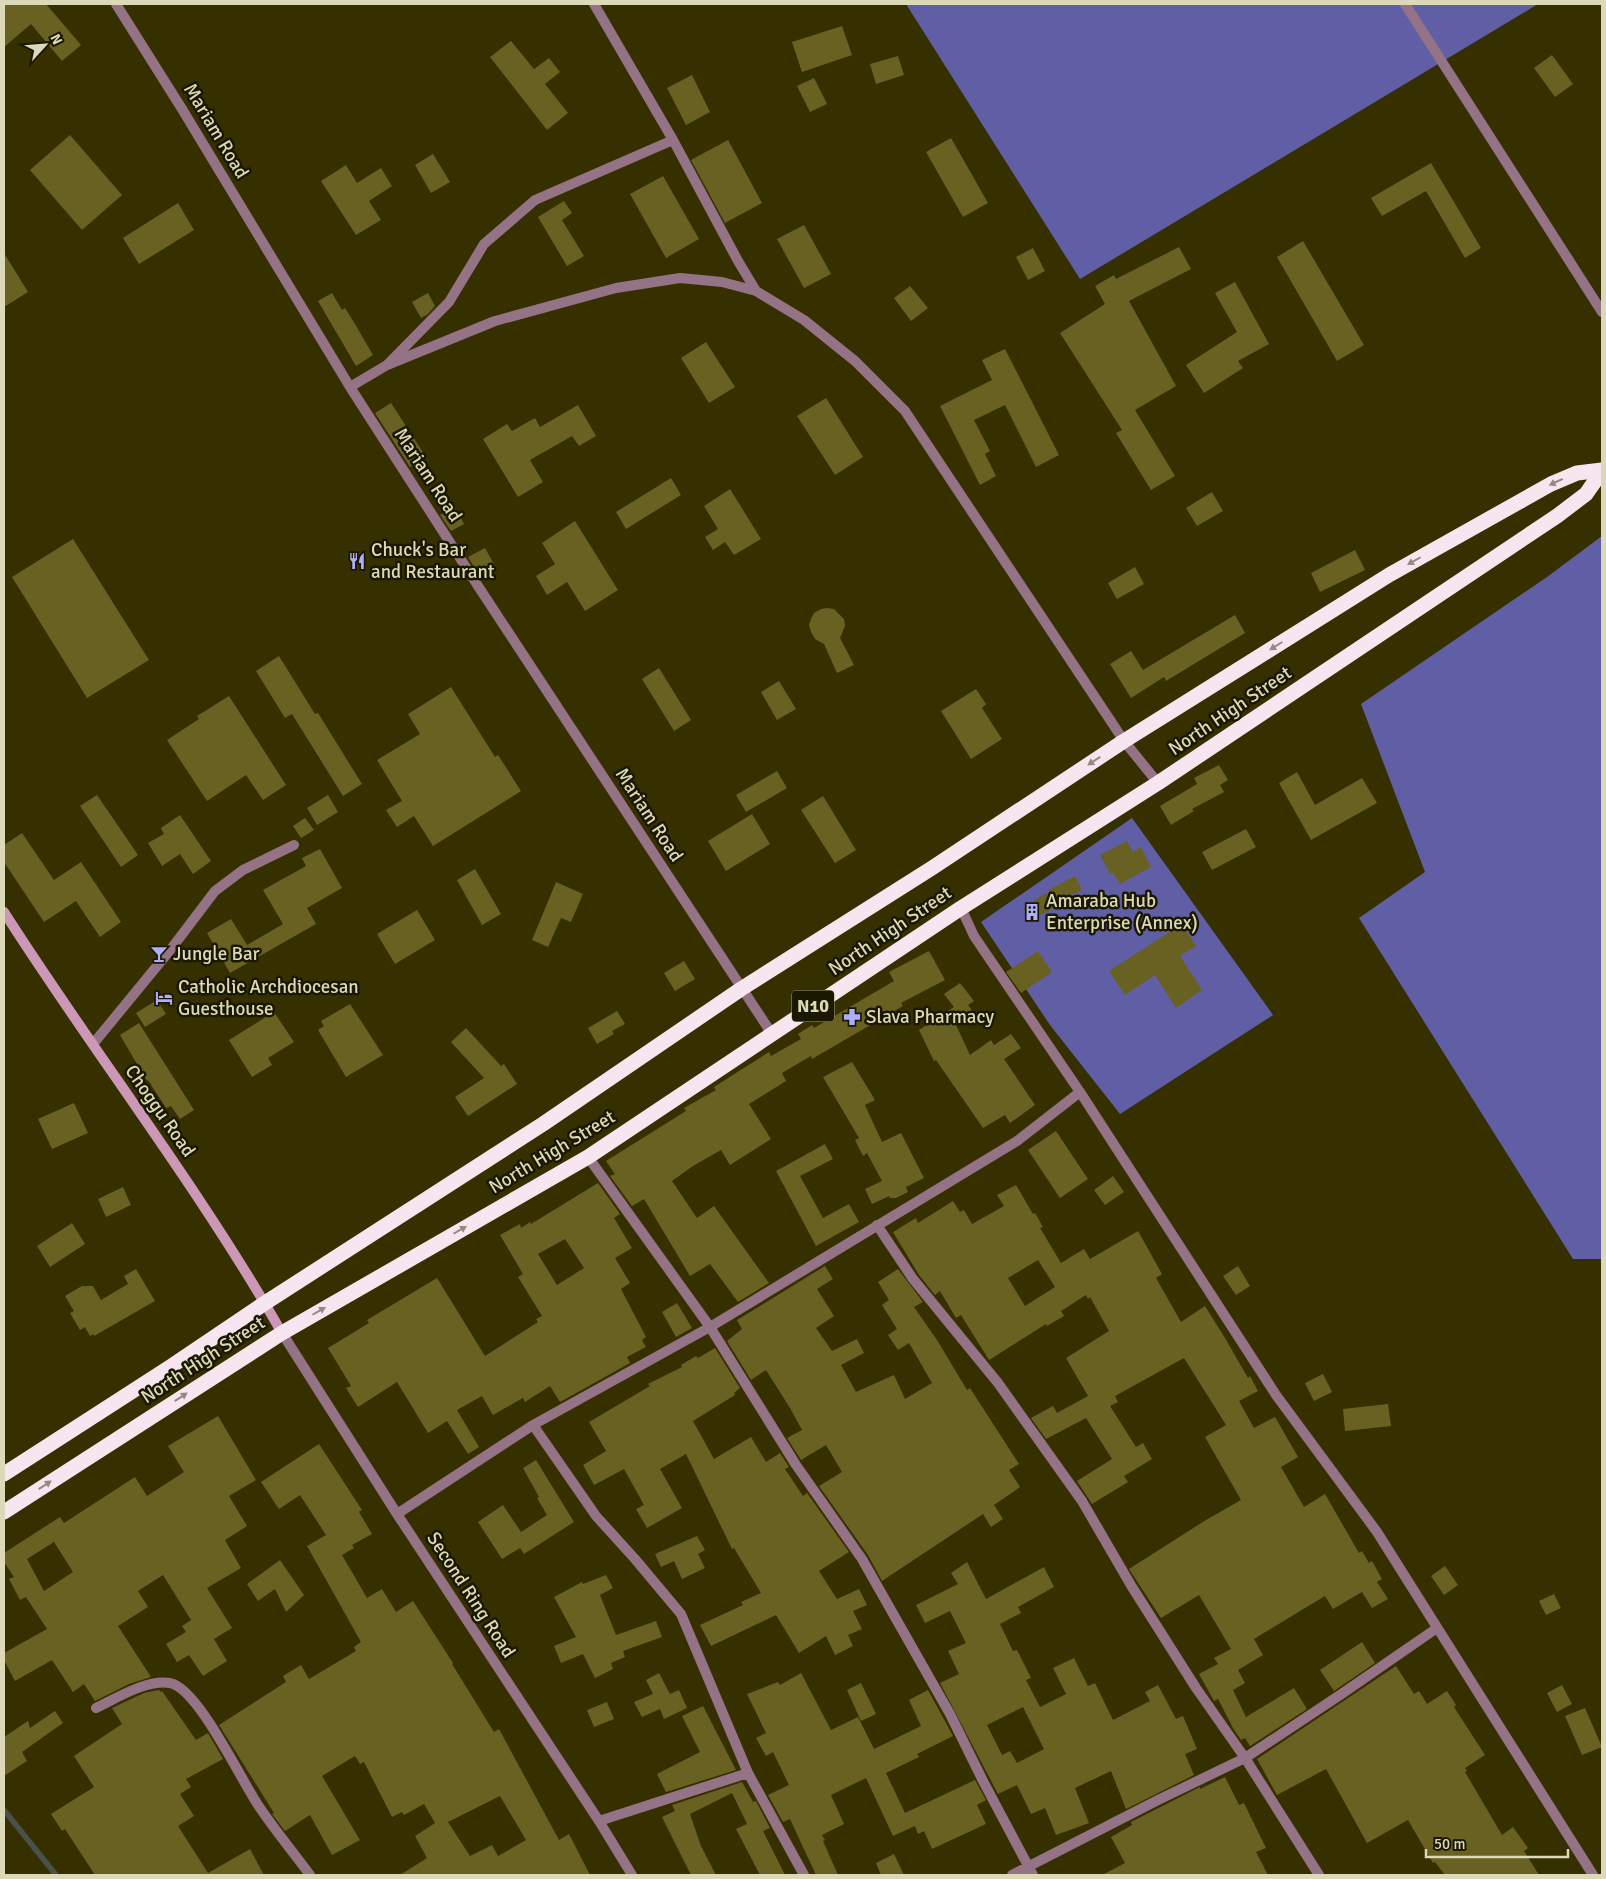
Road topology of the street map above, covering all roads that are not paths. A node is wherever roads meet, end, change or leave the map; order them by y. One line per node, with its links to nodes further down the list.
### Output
1 (116, 4): 8 (street, Mariam Road)
2 (594, 4): 4 (street)
3 (1405, 4): 6 (street)
4 (673, 140): 5 (street); 7 (street)
5 (756, 291): 7 (street); 10 (street)
6 (1602, 312)
7 (387, 365): 8 (street)
8 (350, 387): 15 (street, Mariam Road)
9 (1602, 470): 10 (highway, North High Street / N10, one-way to 10); 11 (highway, North High Street / N10)
10 (1124, 741): 11 (street); 15 (highway, North High Street / N10, one-way to 15)
11 (1158, 783): 13 (highway, North High Street / N10)
12 (294, 845): 17 (street)
13 (961, 908): 16 (highway, North High Street / N10); 18 (street)
14 (4, 912): 17 (main road, Choggu Road)
15 (742, 988): 16 (street, Mariam Road); 21 (highway, North High Street / N10)
16 (772, 1034): 19 (highway, North High Street / N10)
17 (93, 1044): 21 (main road, Choggu Road)
18 (1080, 1092): 20 (street); 28 (street)
19 (588, 1156): 22 (street); 23 (highway, North High Street / N10, one-way to 19)
20 (877, 1225): 22 (street); 30 (street)
21 (265, 1303): 23 (main road, Choggu Road); 25 (highway, North High Street / N10)
22 (710, 1327): 24 (street); 33 (street)
23 (282, 1333): 26 (highway, North High Street / N10, one-way to 23); 27 (street, Second Ring Road)
24 (534, 1425): 27 (street); 31 (street)
25 (4, 1474)
26 (4, 1512)
27 (397, 1514): 32 (street, Second Ring Road)
28 (1437, 1628): 30 (street); 39 (street)
29 (96, 1708): 34 (street)
30 (1245, 1758): 33 (street); 38 (street)
31 (748, 1773): 32 (street); 36 (street)
32 (599, 1821): 35 (street, Second Ring Road)
33 (1030, 1871): 37 (street)
34 (310, 1875)
35 (632, 1875)
36 (804, 1875)
37 (1012, 1875)
38 (1319, 1875)
39 (1593, 1875)

